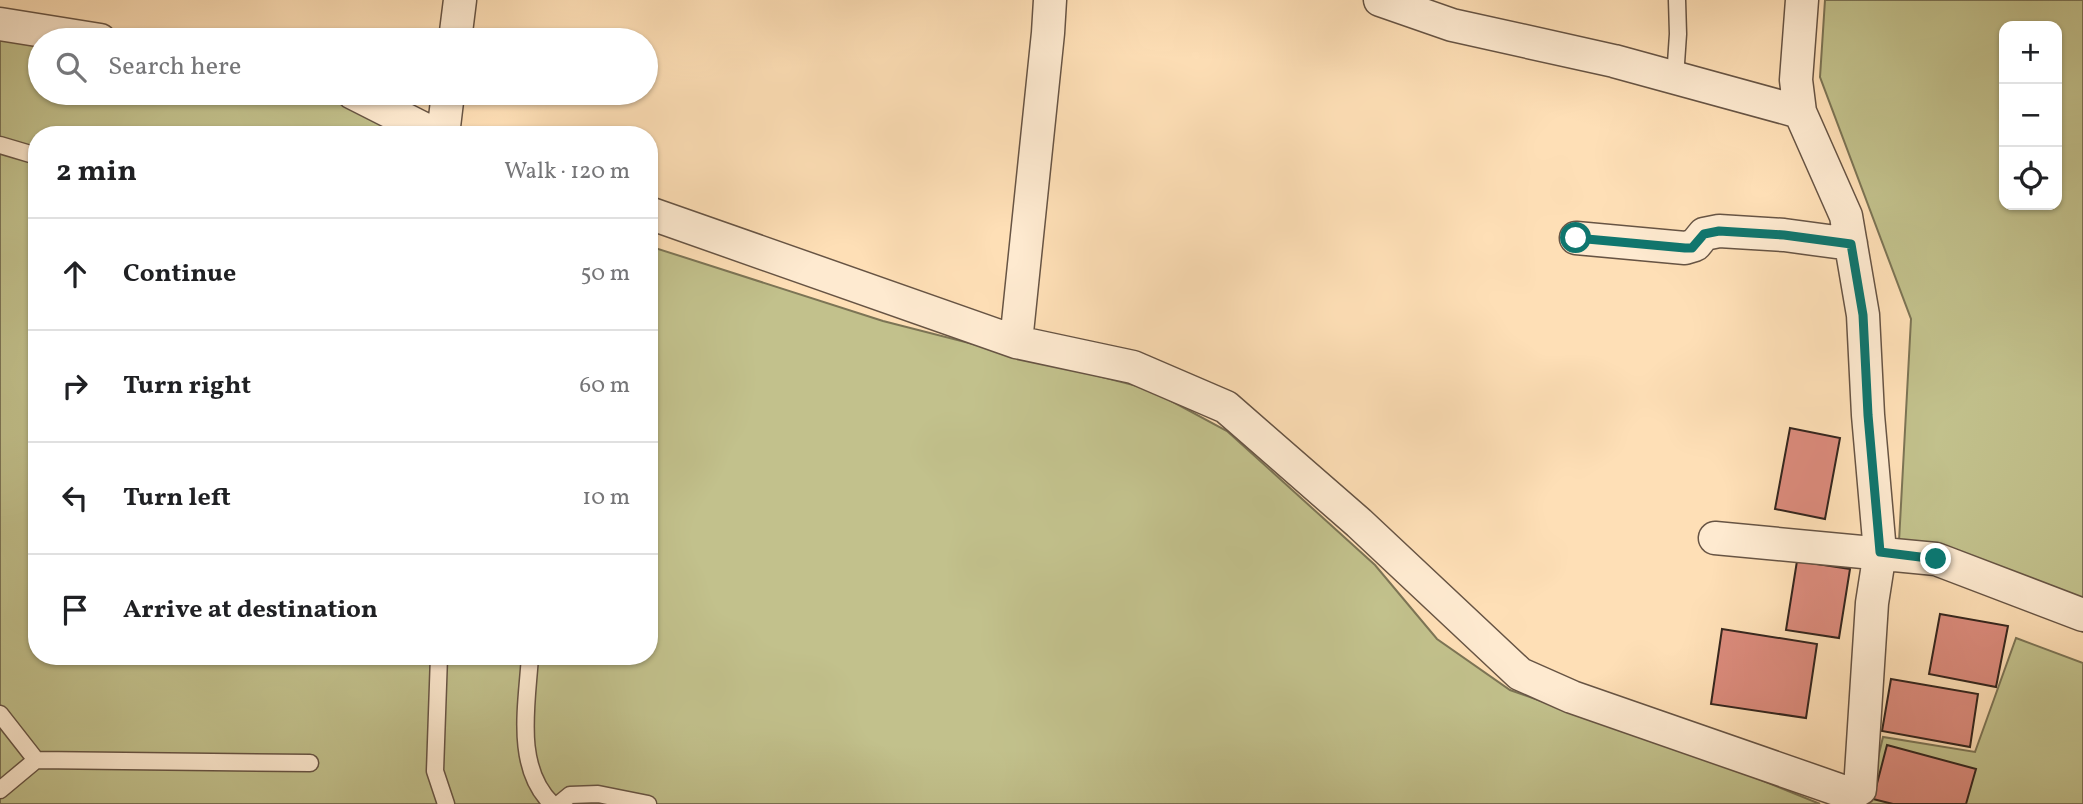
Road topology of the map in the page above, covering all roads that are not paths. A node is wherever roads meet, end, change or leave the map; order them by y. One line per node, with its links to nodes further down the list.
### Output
1 (460, 0): 8 (street)
2 (1050, 0): 20 (street)
3 (1380, 0): 9 (street)
4 (1677, 0): 9 (lane)
5 (1802, 0): 12 (street)
6 (0, 24): 7 (street)
7 (28, 28)
8 (456, 28)
9 (1675, 78): 12 (street)
10 (377, 105): 13 (street)
11 (447, 105): 14 (street)
12 (1800, 112): 19 (street)
13 (418, 126)
14 (444, 126)
15 (0, 145): 16 (lane)
16 (28, 153)
17 (658, 216): 20 (street)
18 (1576, 238): 19 (street)
19 (1851, 244): 22 (street)
20 (1016, 342): 22 (street)
21 (1715, 538): 22 (street)
22 (1880, 552): 23 (street)
23 (2083, 615)
24 (439, 665): 30 (lane)
25 (529, 665): 31 (lane)
26 (0, 713): 27 (lane)
27 (36, 760): 28 (lane); 29 (lane)
28 (310, 763)
29 (0, 790)
30 (446, 804)
31 (552, 804)
32 (559, 804): 33 (lane)
33 (648, 804)

